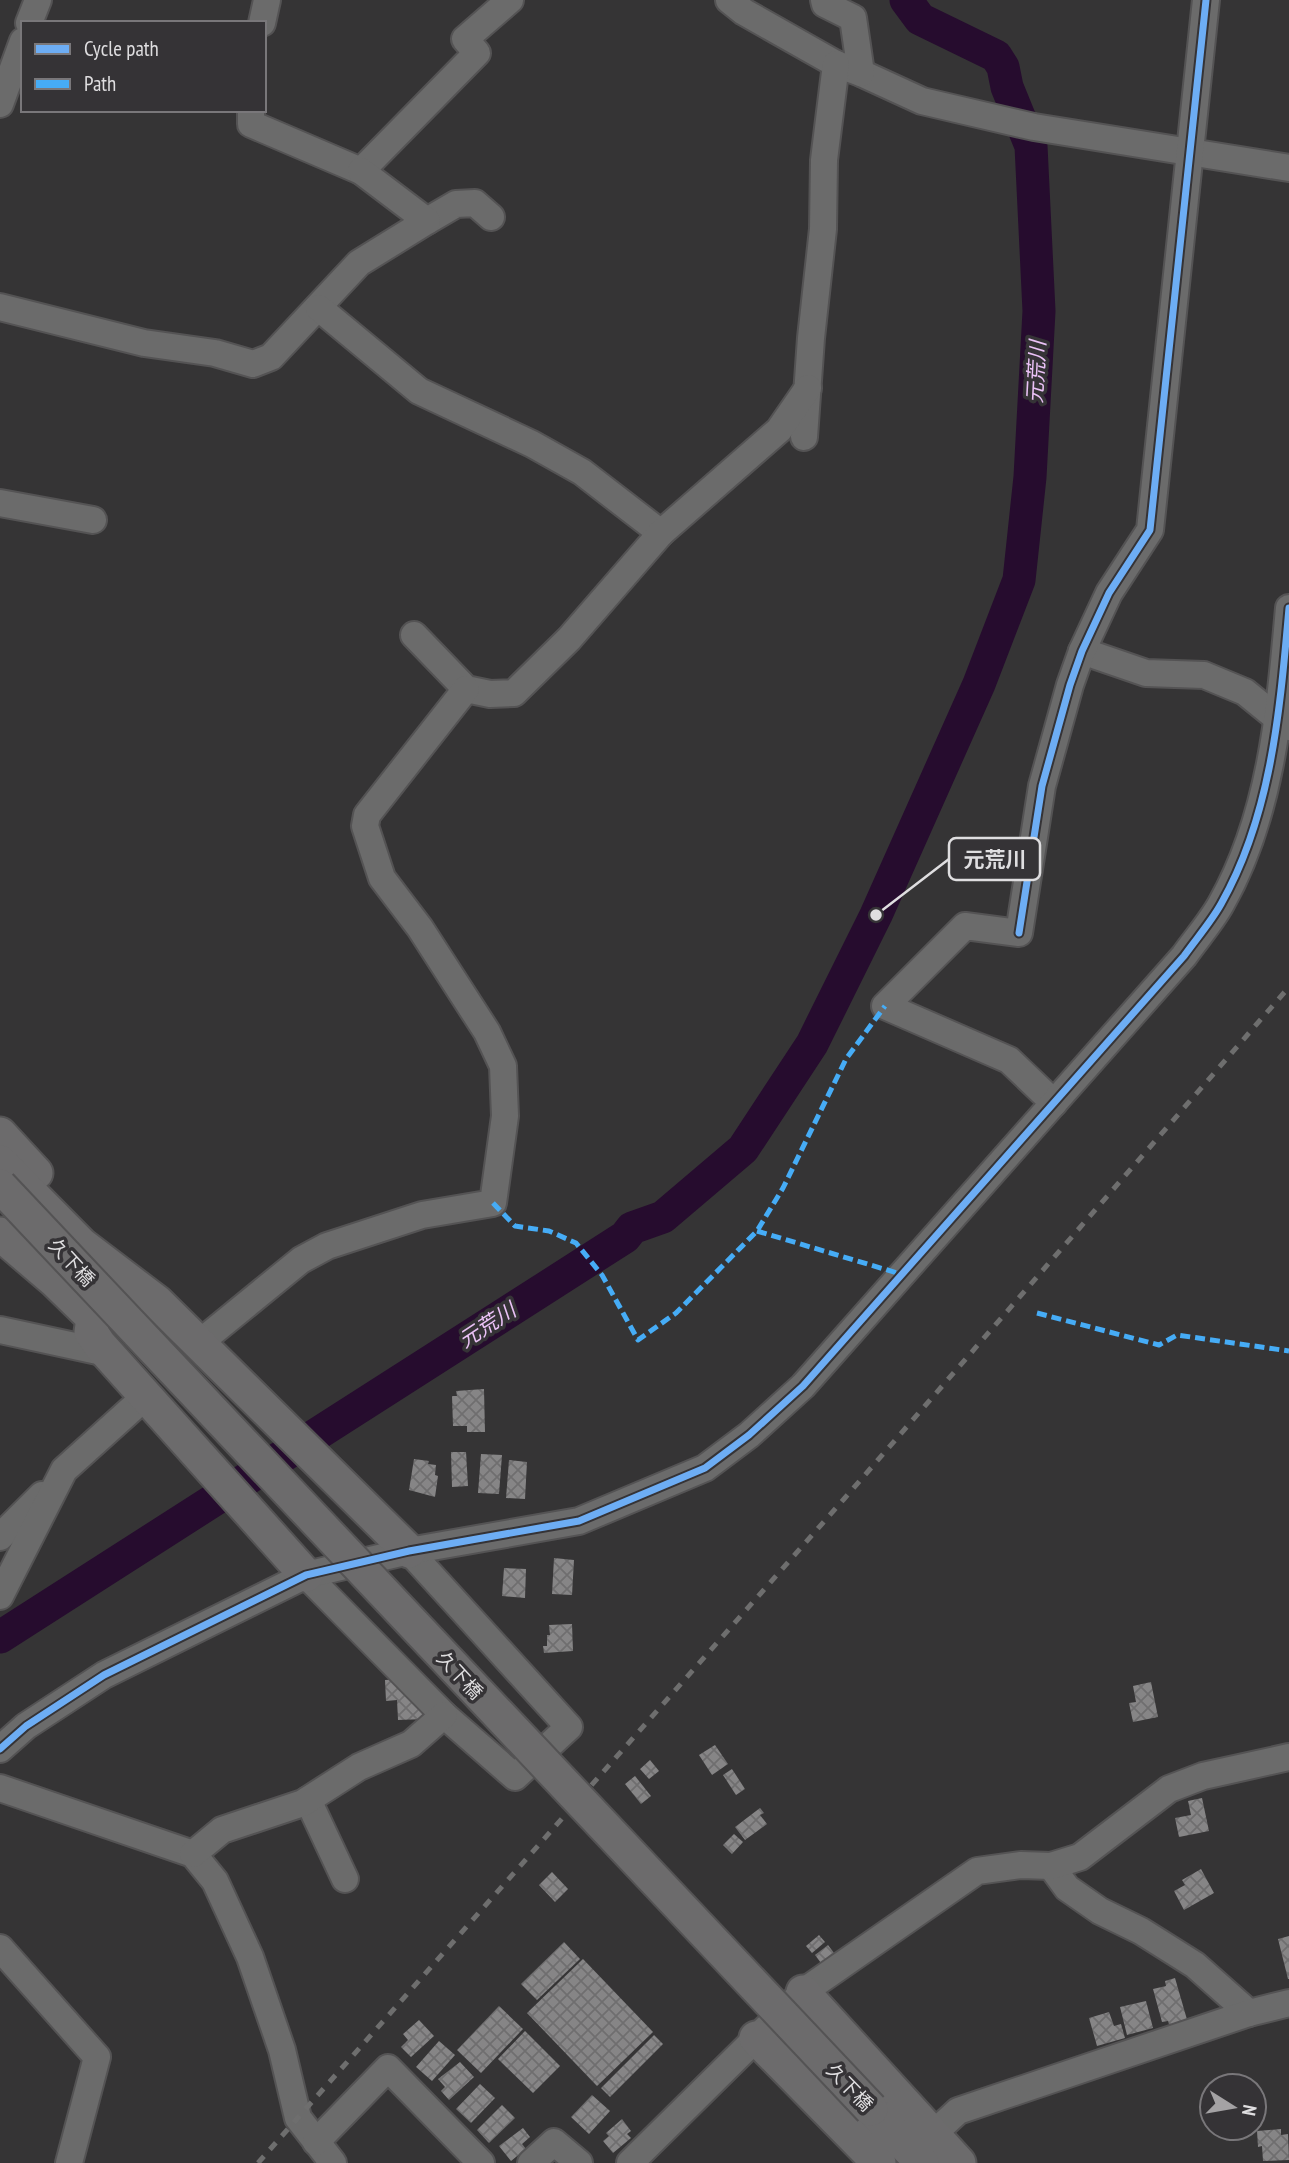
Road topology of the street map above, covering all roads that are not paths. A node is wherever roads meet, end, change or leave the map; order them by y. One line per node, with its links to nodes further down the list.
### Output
1 (38, 0): 7 (street)
2 (267, 0): 8 (street)
3 (510, 0): 16 (street)
4 (729, 0): 10 (street)
5 (824, 0): 11 (street)
6 (1206, 0): 14 (street)
7 (30, 21)
8 (262, 21)
9 (21, 46): 12 (street)
10 (836, 64): 11 (street); 21 (street)
11 (861, 73): 14 (street)
12 (0, 104)
13 (251, 112): 16 (street)
14 (1191, 151): 15 (street); 28 (street)
15 (1289, 168)
16 (361, 171): 18 (street)
17 (491, 217): 18 (street)
18 (427, 221): 20 (street)
19 (0, 307): 20 (street)
20 (318, 308): 25 (street)
21 (808, 388): 22 (street); 25 (street)
22 (804, 437)
23 (0, 503): 24 (street)
24 (93, 520)
25 (661, 533): 29 (street)
26 (1289, 608): 30 (street)
27 (414, 635): 29 (street)
28 (1082, 651): 30 (street); 31 (street)
29 (467, 689): 40 (street)
30 (1284, 724): 31 (street)
31 (1054, 1102): 45 (street)
32 (0, 1134): 34 (main road)
33 (4, 1175): 34 (main road); 53 (main road, 久下橋, bridge)
34 (47, 1212): 38 (main road)
35 (0, 1216): 37 (main road)
36 (0, 1234): 37 (main road)
37 (29, 1258): 41 (main road)
38 (112, 1269): 40 (main road); 53 (main road, bridge)
39 (0, 1330): 41 (street)
40 (198, 1344): 45 (main road)
41 (118, 1353): 42 (main road); 53 (main road, bridge)
42 (146, 1396): 43 (street); 46 (main road)
43 (64, 1471): 44 (street); 47 (street)
44 (0, 1537)
45 (409, 1551): 46 (street); 48 (street)
46 (306, 1575): 48 (street); 49 (street)
47 (0, 1596)
48 (444, 1715): 52 (street)
49 (0, 1749)
50 (1289, 1757): 55 (street)
51 (0, 1788): 54 (street)
52 (309, 1800): 54 (street); 56 (street)
53 (602, 1826): 63 (main road, 久下橋, bridge)
54 (193, 1854): 62 (street)
55 (1051, 1866): 58 (street); 60 (street)
56 (345, 1879)
57 (0, 1948): 65 (street)
58 (803, 1992): 61 (street); 63 (main road)
59 (1289, 2003): 60 (street)
60 (1249, 2013): 63 (street)
61 (756, 2038): 69 (street); 70 (main road)
62 (316, 2142): 64 (street); 66 (street)
63 (927, 2149): 71 (main road)
64 (471, 2160)
65 (69, 2163)
66 (333, 2163)
67 (531, 2163): 68 (street)
68 (579, 2163)
69 (630, 2163)
70 (879, 2163)
71 (959, 2163)

